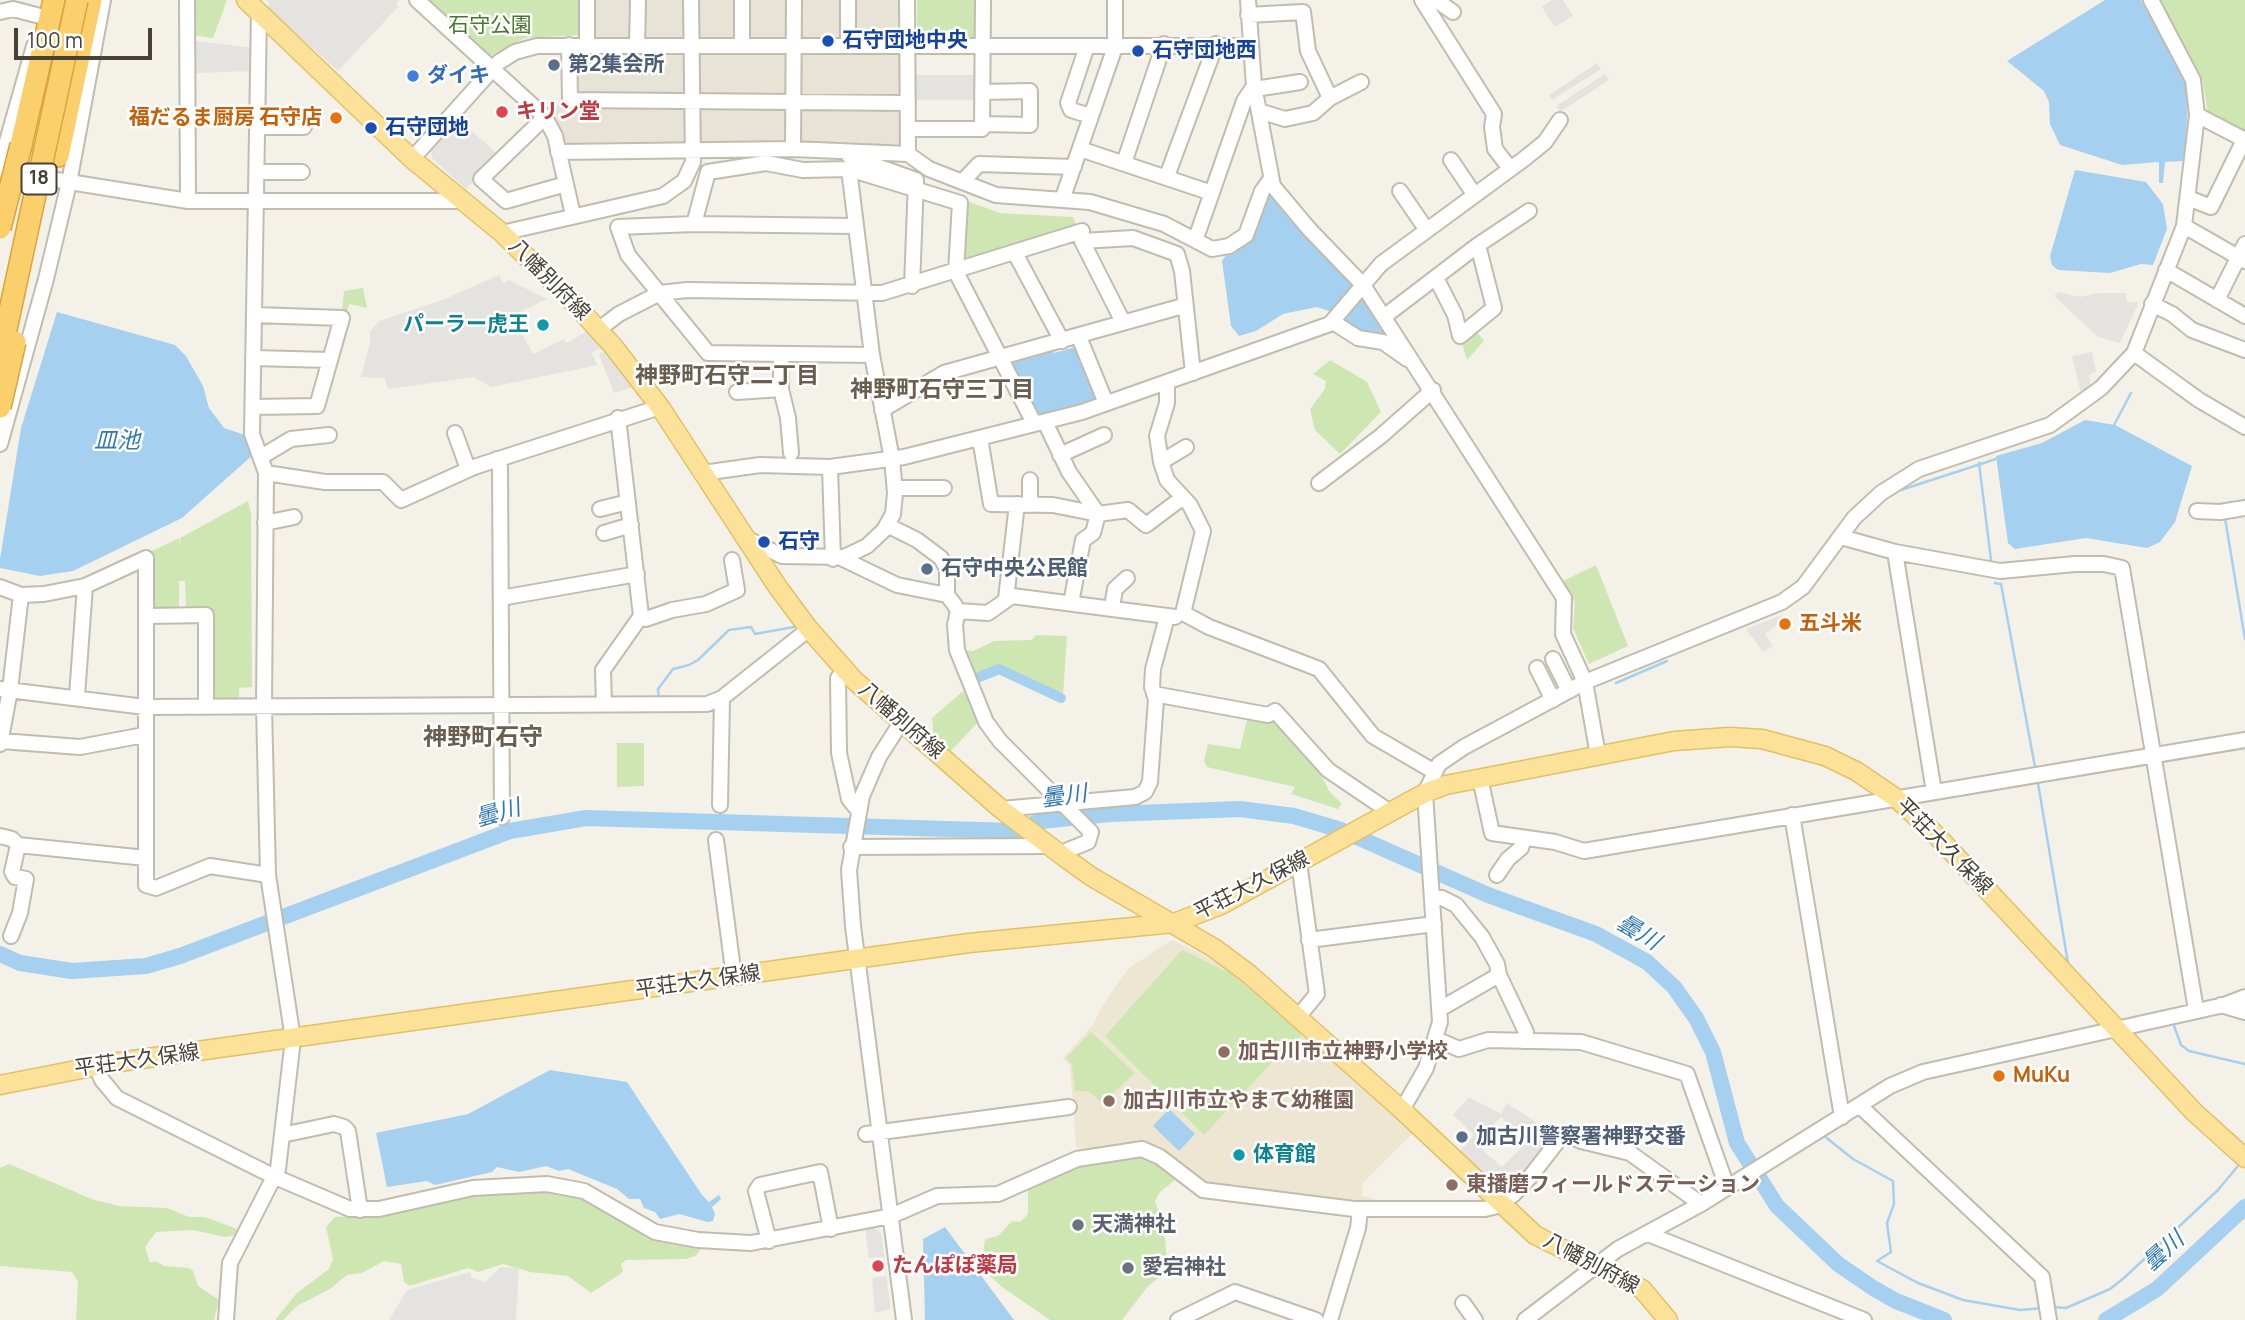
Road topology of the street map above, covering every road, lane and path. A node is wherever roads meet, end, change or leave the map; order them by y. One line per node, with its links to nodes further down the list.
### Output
1 (68, 0): 107 (highway, 18)
2 (77, 0): 125 (highway, 18, bridge)
3 (91, 0): 136 (highway, 18, bridge)
4 (103, 0): 77 (street)
5 (187, 0): 85 (street)
6 (416, 0): 40 (street)
7 (587, 0): 29 (street)
8 (638, 0): 30 (street)
9 (691, 0): 31 (street)
10 (742, 0): 32 (street)
11 (794, 0): 34 (street)
12 (848, 0): 33 (street)
13 (907, 0): 35 (street)
14 (982, 0): 36 (street)
15 (1115, 0): 39 (street)
16 (1248, 0): 25 (street)
17 (1422, 0): 69 (street)
18 (1436, 0): 24 (street)
19 (2151, 0): 51 (street)
20 (50, 6): 23 (street); 70 (street); 93 (highway, 18, bridge)
21 (253, 6): 55 (street); 65 (main road, 八幡別府線)
22 (1300, 6): 25 (street); 45 (street)
23 (7, 7)
24 (1453, 12)
25 (1248, 15): 38 (street)
26 (1164, 44): 27 (street); 39 (street); 67 (street)
27 (1216, 44): 38 (street); 74 (street)
28 (569, 45): 29 (street); 40 (street); 46 (street)
29 (587, 45): 30 (street)
30 (637, 45): 31 (street)
31 (692, 45): 32 (street); 46 (street)
32 (742, 45): 34 (street)
33 (848, 45): 34 (street); 35 (street)
34 (795, 46): 47 (street)
35 (909, 46): 36 (street); 48 (street)
36 (983, 46): 37 (street); 44 (street)
37 (1087, 46): 39 (street); 50 (street)
38 (1250, 46): 43 (street)
39 (1115, 47): 50 (street)
40 (493, 69): 52 (street); 65 (street)
41 (1300, 82): 43 (street)
42 (1361, 82): 45 (street)
43 (1254, 88): 49 (street); 81 (street)
44 (982, 92): 54 (street); 54 (street)
45 (1330, 98): 49 (street)
46 (693, 100): 47 (street); 61 (street)
47 (795, 101): 48 (street); 59 (street)
48 (908, 103): 57 (street)
49 (1259, 111): 75 (street)
50 (1091, 116): 60 (street)
51 (2197, 116): 58 (street); 83 (street)
52 (545, 117): 63 (street); 78 (street)
53 (1560, 120): 69 (street)
54 (983, 124): 57 (street)
55 (259, 127): 56 (street); 72 (street)
56 (304, 127)
57 (909, 129): 64 (street)
58 (2245, 140): 83 (street)
59 (793, 149): 61 (street); 62 (street)
60 (1080, 149): 67 (street); 68 (street)
61 (693, 150): 63 (street); 89 (street)
62 (835, 150): 64 (street); 80 (street)
63 (558, 152): 78 (street)
64 (908, 154): 76 (street)
65 (412, 159): 86 (main road, 八幡別府線)
66 (1451, 160): 82 (street)
67 (1124, 163): 74 (street)
68 (1074, 167): 76 (street); 84 (street)
69 (1509, 167): 82 (street)
70 (0, 168): 77 (street)
71 (849, 169): 80 (street); 90 (street); 91 (street)
72 (258, 172): 73 (street); 87 (street)
73 (302, 172)
74 (1167, 176): 81 (street)
75 (1270, 180): 97 (street); 105 (street)
76 (962, 182): 84 (street)
77 (69, 183): 85 (street); 147 (street)
78 (566, 184): 89 (street)
79 (1399, 191): 94 (street)
80 (915, 192): 103 (street); 106 (street)
81 (1212, 193): 97 (street)
82 (1474, 194): 94 (street)
83 (2188, 198): 92 (street)
84 (1062, 200): 97 (street)
85 (188, 201): 87 (street)
86 (466, 201): 87 (street); 95 (main road, 八幡別府線)
87 (258, 202): 113 (street)
88 (1529, 211): 98 (street)
89 (573, 215): 95 (street)
90 (694, 224): 91 (street); 108 (street)
91 (856, 226): 109 (street)
92 (2184, 226): 100 (street); 102 (street)
93 (0, 229)
94 (1426, 229): 105 (street)
95 (502, 233): 118 (main road, 八幡別府線)
96 (1082, 236): 99 (street); 101 (street); 112 (street); 116 (street)
97 (1196, 238)
98 (1478, 245): 104 (street); 104 (street)
99 (1016, 253): 101 (street); 103 (street)
100 (2243, 254): 110 (street)
101 (1024, 266): 120 (street)
102 (2166, 270): 110 (street); 111 (street)
103 (956, 272): 106 (street); 127 (street)
104 (1436, 278): 114 (street)
105 (1363, 285): 114 (street); 117 (street)
106 (912, 286): 109 (street)
107 (0, 293)
108 (660, 293): 109 (street); 118 (street); 123 (street)
109 (866, 293): 124 (street)
110 (2217, 300): 115 (street)
111 (2152, 304): 121 (street); 122 (street)
112 (1183, 306): 116 (street); 130 (street)
113 (255, 315): 126 (street); 128 (street)
114 (1385, 316): 129 (street)
115 (2245, 316)
116 (1123, 322): 119 (street)
117 (1333, 322): 129 (street); 130 (street)
118 (598, 330): 138 (main road, 八幡別府線)
119 (1079, 337): 120 (street); 135 (street)
120 (1062, 341): 127 (street)
121 (2245, 350)
122 (2134, 354): 142 (street); 175 (street)
123 (781, 355): 124 (street); 132 (street)
124 (872, 355): 139 (street)
125 (0, 357)
126 (253, 358): 128 (street); 137 (street)
127 (1001, 358): 139 (street); 141 (street)
128 (330, 360): 137 (street)
129 (1413, 360): 133 (street)
130 (1193, 373): 131 (street)
131 (1167, 383): 135 (street); 154 (street)
132 (780, 389): 134 (street); 149 (street)
133 (1433, 390): 160 (street); 199 (street)
134 (737, 391)
135 (1106, 403): 141 (street)
136 (0, 407)
137 (253, 407): 151 (street)
138 (660, 407): 140 (street); 158 (main road, 八幡別府線)
139 (882, 410): 153 (street)
140 (618, 418): 152 (street); 164 (street)
141 (1040, 423): 146 (street); 150 (street)
142 (2245, 428)
143 (455, 433): 156 (street)
144 (329, 435): 151 (street)
145 (1104, 435): 150 (street)
146 (980, 438): 153 (street); 165 (street)
147 (0, 444)
148 (1186, 447): 154 (street)
149 (791, 453)
150 (1060, 455): 169 (street)
151 (261, 457): 157 (street)
152 (497, 459): 156 (street); 186 (street)
153 (892, 459): 155 (street); 161 (street)
154 (1161, 462): 163 (street)
155 (830, 467): 158 (street); 178 (street)
156 (468, 469): 157 (street)
157 (266, 473): 171 (street)
158 (703, 473): 176 (main road, 八幡別府線)
159 (1030, 480): 165 (street)
160 (1319, 482)
161 (895, 488): 162 (street); 173 (street)
162 (944, 488)
163 (1182, 498): 169 (street); 191 (street)
164 (628, 502): 167 (street); 172 (street)
165 (1023, 504): 169 (street); 187 (street)
166 (2245, 508): 168 (street)
167 (600, 509)
168 (2197, 511)
169 (1098, 514): 188 (street)
170 (294, 517): 171 (street)
171 (265, 523): 210 (street)
172 (631, 525): 174 (street); 180 (street)
173 (887, 525): 178 (street); 185 (street)
174 (604, 533)
175 (1841, 537): 177 (street); 199 (street)
176 (746, 538): 178 (street); 195 (main road, 八幡別府線)
177 (1895, 552): 216 (street); 219 (street)
178 (837, 558): 185 (street)
179 (732, 559): 193 (street)
180 (636, 574): 186 (street); 193 (street)
181 (1127, 579): 189 (street)
182 (85, 586): 184 (street); 192 (street); 203 (street)
183 (0, 587): 184 (street)
184 (21, 595): 200 (street)
185 (947, 595): 190 (street)
186 (501, 598): 206 (street)
187 (1006, 599): 188 (street); 190 (street)
188 (1072, 603): 189 (street)
189 (1112, 607): 194 (street)
190 (958, 611): 222 (street)
191 (1183, 613): 194 (street); 217 (street)
192 (147, 616): 208 (street); 209 (street)
193 (641, 616): 207 (street)
194 (1167, 617): 202 (street)
195 (808, 629): 198 (main road, 八幡別府線); 204 (street)
196 (1553, 659): 201 (street)
197 (1537, 668): 205 (street)
198 (844, 670): 211 (main road, 八幡別府線); 225 (street)
199 (1584, 682): 201 (street); 215 (street)
200 (5, 690): 203 (street); 214 (street)
201 (1569, 691): 205 (street)
202 (1154, 694): 222 (street); 226 (street)
203 (77, 696): 208 (street)
204 (722, 698): 207 (street); 223 (street)
205 (1553, 700): 217 (street)
206 (502, 703): 207 (street); 210 (street); 228 (street)
207 (604, 705)
208 (145, 706): 209 (street); 212 (street)
209 (206, 706): 210 (street)
210 (264, 706): 237 (street)
211 (902, 722): 224 (main road, 八幡別府線); 225 (street)
212 (144, 735): 214 (street); 235 (street)
213 (2245, 740): 216 (street)
214 (0, 743)
215 (1598, 755): 218 (main road, 平荘大久保線); 221 (main road, 平荘大久保線)
216 (2153, 756): 219 (street); 250 (street)
217 (1433, 771): 220 (street)
218 (1480, 778): 220 (main road, 平荘大久保線); 230 (street)
219 (1934, 792): 221 (street)
220 (1424, 793): 226 (main road, 平荘大久保線); 239 (street)
221 (1896, 798): 227 (street); 253 (main road, 平荘大久保線)
222 (1063, 803): 224 (street); 234 (street)
223 (720, 805)
224 (1001, 809): 234 (main road, 八幡別府線)
225 (858, 810): 233 (street)
226 (1387, 813): 236 (main road, 平荘大久保線)
227 (1792, 815): 230 (street); 262 (street)
228 (502, 817)
229 (0, 836): 232 (street)
230 (1524, 838): 238 (street)
231 (716, 840): 246 (street)
232 (18, 845): 235 (street); 242 (street)
233 (851, 847): 234 (street); 244 (street)
234 (1057, 852): 240 (main road, 八幡別府線)
235 (146, 858): 237 (street)
236 (1298, 862): 240 (main road, 平荘大久保線); 243 (street)
237 (268, 875): 254 (street)
238 (1497, 875)
239 (1432, 894): 241 (street); 245 (street)
240 (1174, 923): 244 (main road, 平荘大久保線); 252 (main road, 八幡別府線)
241 (1434, 924): 243 (street); 249 (street)
242 (11, 936)
243 (1310, 940): 252 (street)
244 (858, 961): 246 (main road, 平荘大久保線); 263 (street)
245 (1499, 975): 249 (street); 256 (street)
246 (734, 977): 254 (main road, 平荘大久保線)
247 (2245, 997): 248 (street)
248 (2221, 1005): 250 (street); 251 (street)
249 (1440, 1009): 255 (street)
250 (2196, 1010): 253 (street)
251 (2245, 1012)
252 (1298, 1017): 261 (main road, 八幡別府線)
253 (2118, 1029): 259 (street); 265 (main road, 平荘大久保線)
254 (293, 1039): 257 (main road, 平荘大久保線); 264 (street)
255 (1436, 1040): 256 (street); 261 (street)
256 (1523, 1041): 267 (street)
257 (96, 1066): 258 (main road, 平荘大久保線); 266 (street)
258 (0, 1085)
259 (1860, 1106): 262 (street); 287 (street)
260 (1069, 1107): 263 (street)
261 (1402, 1110): 268 (main road, 八幡別府線)
262 (1842, 1117): 267 (street)
263 (873, 1133): 272 (street)
264 (282, 1135): 266 (street); 270 (street)
265 (2245, 1158)
266 (273, 1176): 270 (street); 279 (street)
267 (1732, 1184): 269 (street)
268 (1500, 1204): 269 (street); 271 (street); 276 (main road, 八幡別府線)
269 (1701, 1204): 274 (street)
270 (360, 1210): 275 (street)
271 (1360, 1210): 272 (street); 283 (street)
272 (891, 1216): 273 (street); 280 (street)
273 (831, 1229): 275 (street); 275 (street)
274 (1648, 1234): 276 (street); 286 (street)
275 (769, 1241)
276 (1597, 1265): 278 (street); 285 (main road, 八幡別府線)
277 (1463, 1303): 284 (street)
278 (1536, 1317)
279 (226, 1320)
280 (904, 1320)
281 (1178, 1320): 282 (street)
282 (1316, 1320)
283 (1330, 1320)
284 (1475, 1320)
285 (1668, 1320)
286 (1864, 1320)
287 (2049, 1320)

